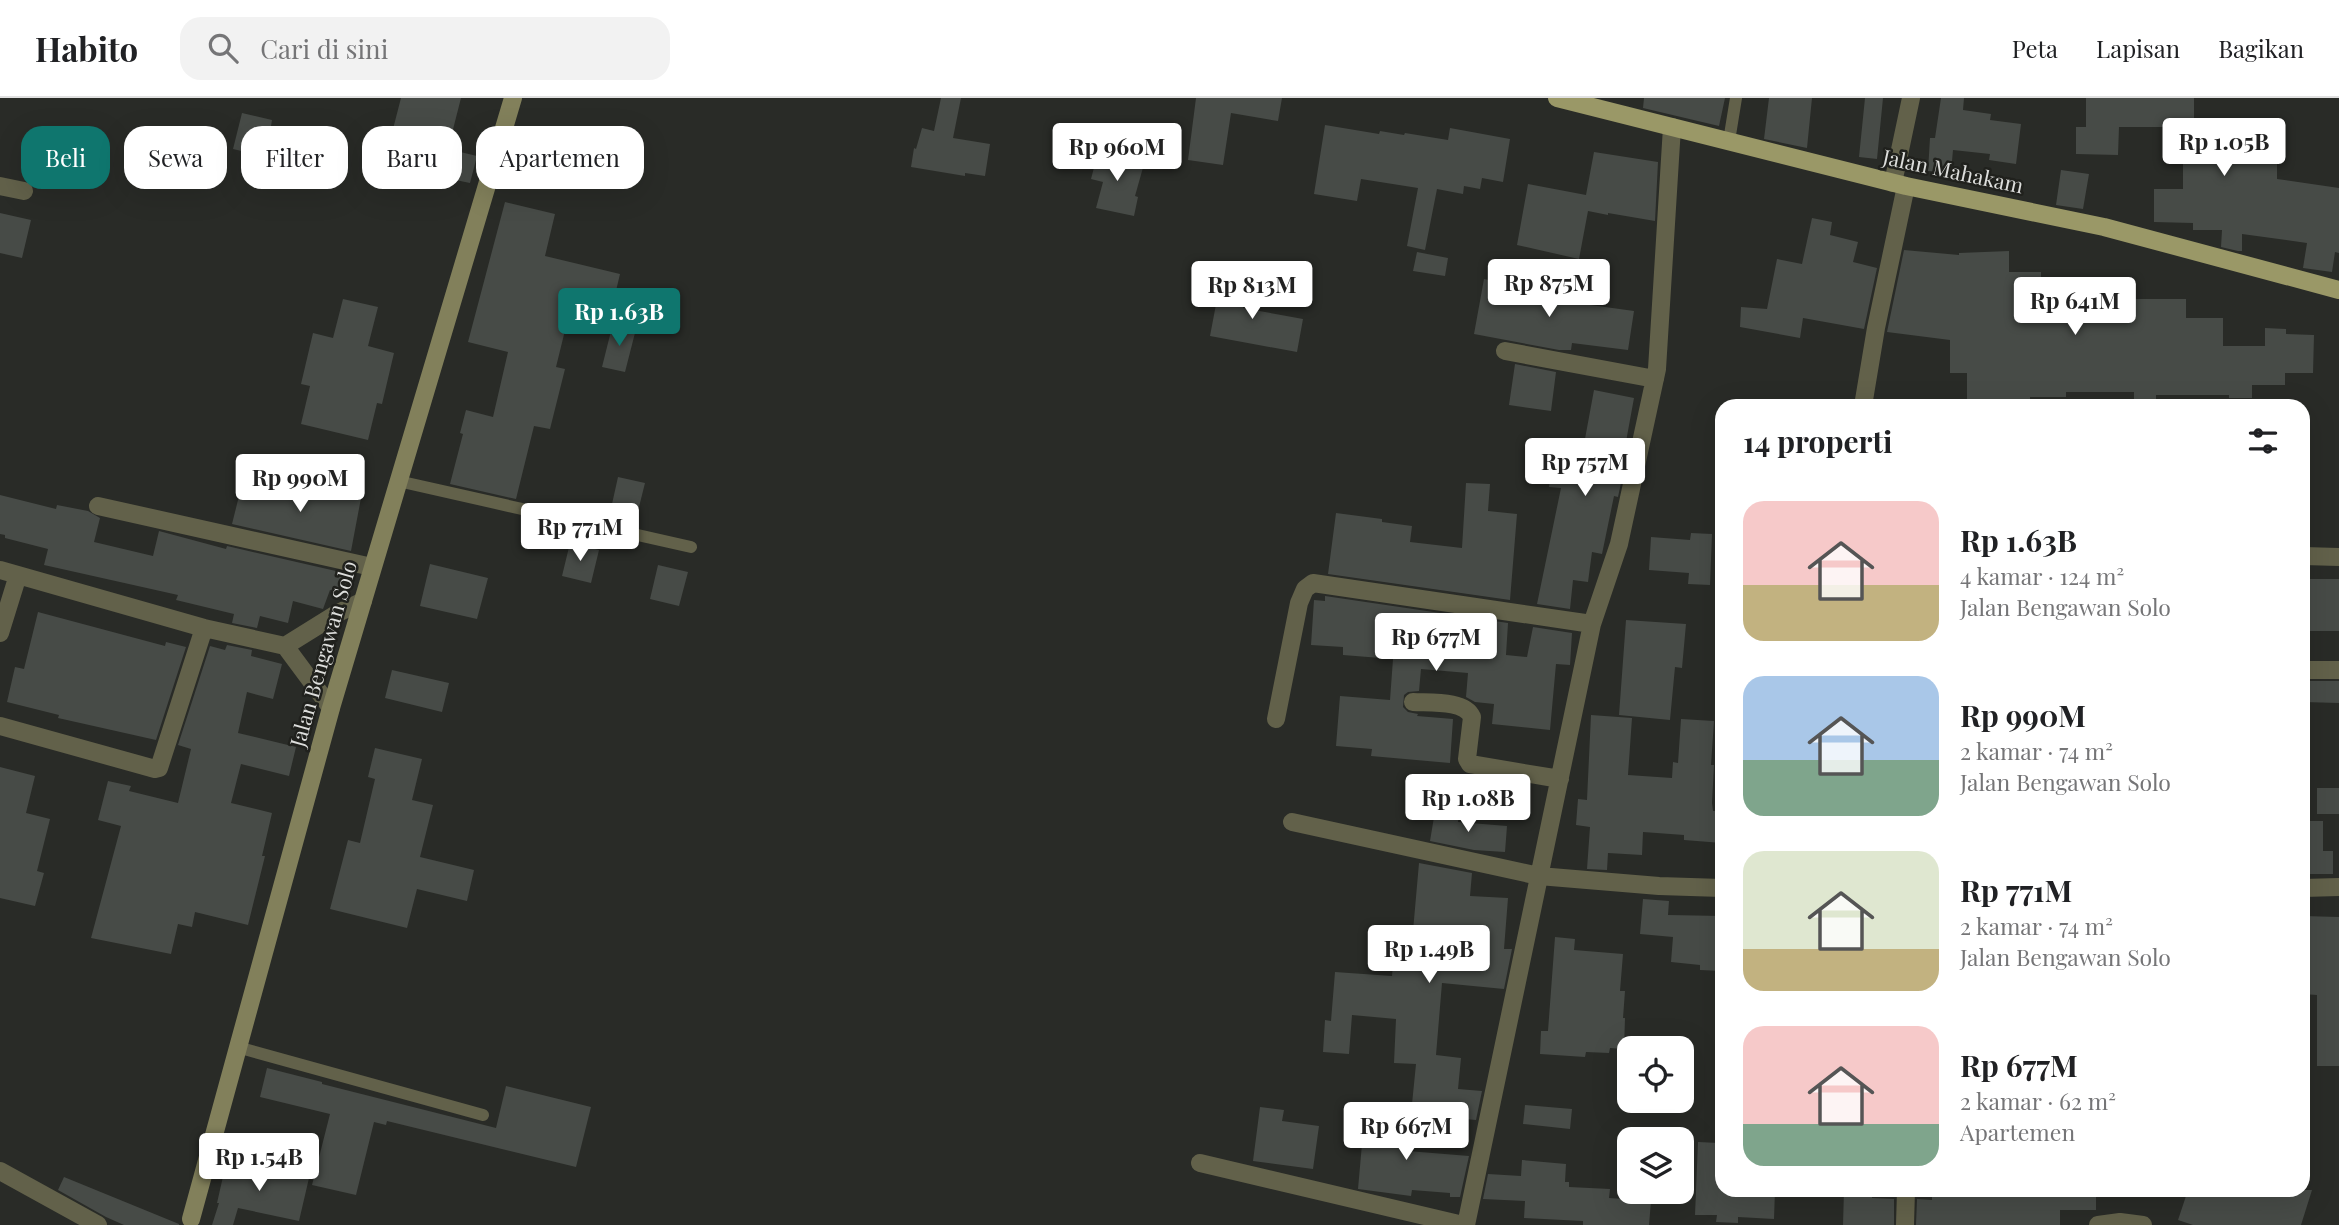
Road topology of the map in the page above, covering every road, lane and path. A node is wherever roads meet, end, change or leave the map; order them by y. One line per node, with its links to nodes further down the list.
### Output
1 (513, 98): 14 (main road, Jalan Bengawan Solo)
2 (1557, 98): 5 (main road, Jalan Mahakam)
3 (1736, 98): 6 (lane)
4 (1911, 98): 7 (street)
5 (1672, 127): 6 (main road, Jalan Mahakam); 12 (street)
6 (1729, 141): 7 (main road, Jalan Mahakam)
7 (1900, 184): 10 (main road, Jalan Mahakam); 13 (street)
8 (0, 186): 9 (street)
9 (23, 191)
10 (2339, 290)
11 (1505, 351): 12 (street)
12 (1655, 379): 23 (street)
13 (1864, 399)
14 (398, 481): 16 (lane); 19 (main road, Jalan Bengawan Solo)
15 (98, 506): 19 (street)
16 (691, 547)
17 (2310, 556): 18 (street)
18 (2339, 557)
19 (372, 567): 22 (main road, Jalan Bengawan Solo)
20 (0, 569): 21 (street)
21 (18, 575): 24 (street); 25 (street)
22 (363, 601): 26 (street); 30 (main road, Jalan Bengawan Solo)
23 (1592, 624): 31 (street); 33 (street)
24 (204, 628): 26 (street); 32 (street)
25 (0, 633)
26 (285, 646): 30 (street)
27 (2310, 670): 28 (street)
28 (2339, 670)
29 (1413, 702): 33 (street)
30 (331, 708): 39 (main road, Jalan Bengawan Solo)
31 (1276, 719)
32 (0, 726)
33 (1560, 779): 35 (street)
34 (1292, 822): 35 (street)
35 (1539, 876): 37 (street); 46 (street)
36 (2339, 887): 38 (street)
37 (1715, 888)
38 (2310, 888)
39 (237, 1047): 40 (lane); 44 (main road, Jalan Bengawan Solo)
40 (483, 1115)
41 (1200, 1163): 46 (street)
42 (0, 1171): 45 (street)
43 (1906, 1197): 47 (street)
44 (190, 1222)
45 (99, 1225)
46 (1465, 1225)
47 (1905, 1225)
48 (2098, 1225): 49 (street)
49 (2143, 1225)

